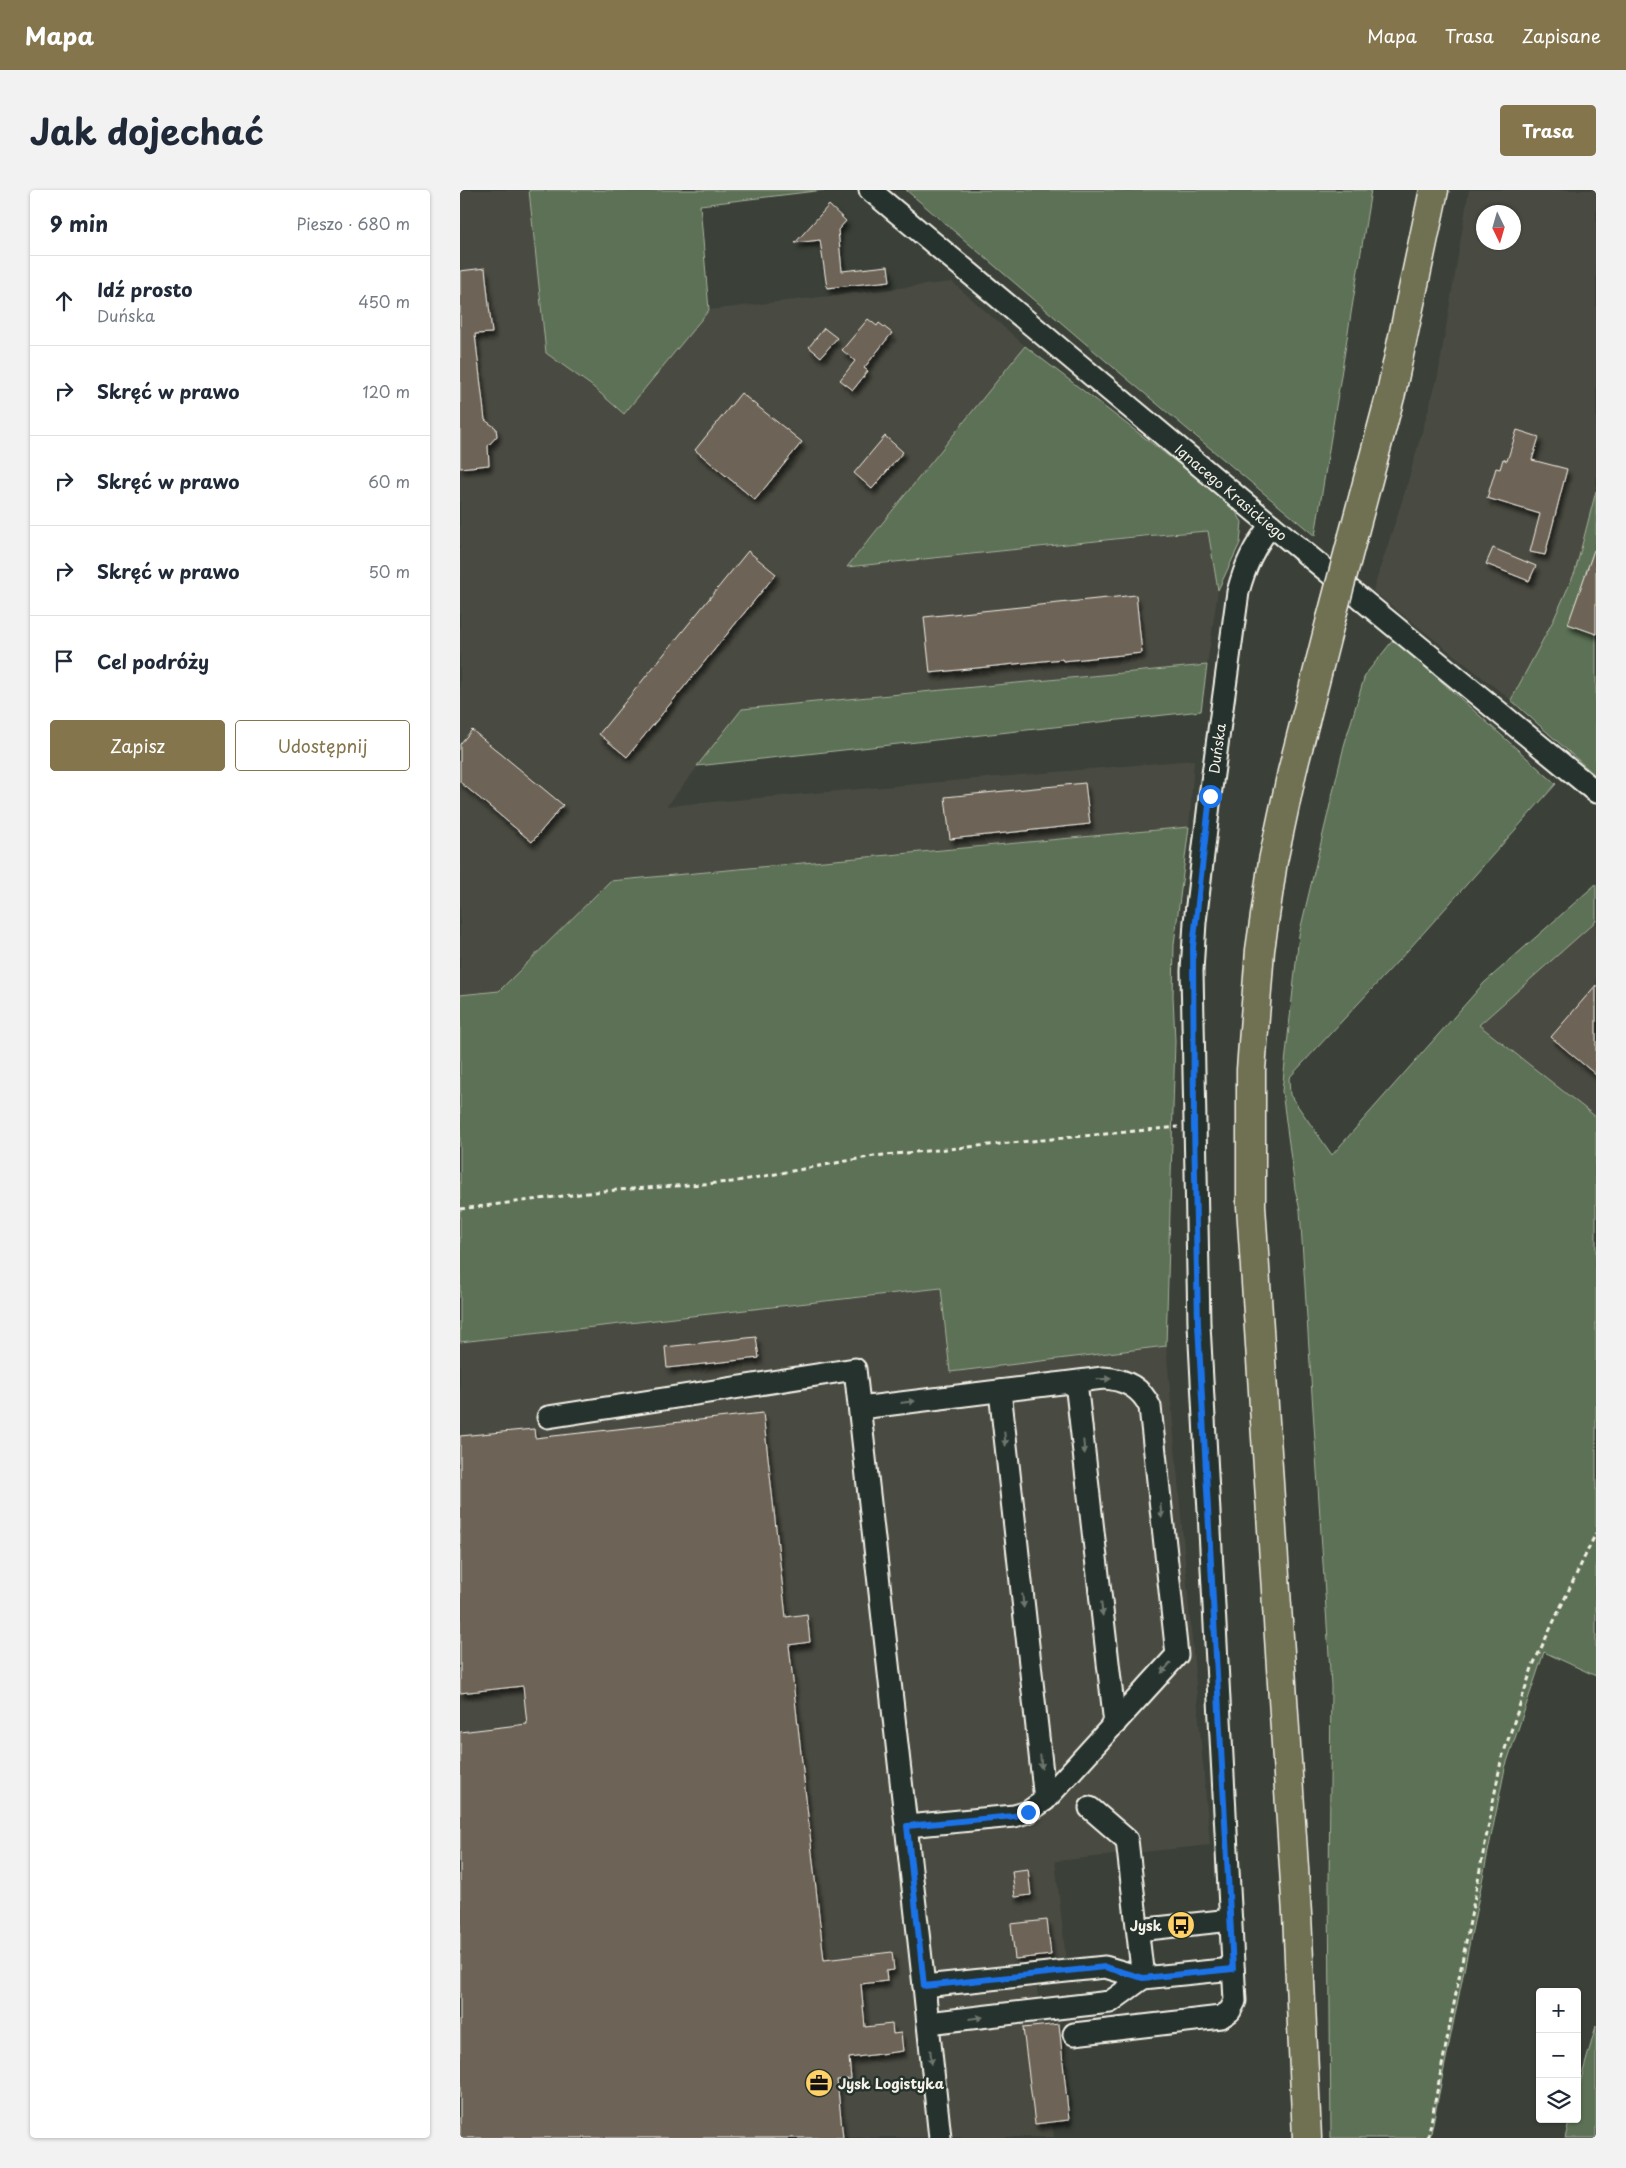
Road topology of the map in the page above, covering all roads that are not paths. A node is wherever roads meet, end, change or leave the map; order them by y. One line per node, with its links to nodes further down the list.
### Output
1 (870, 190): 3 (street, Ignacego Krasickiego)
2 (1434, 190): 21 (main road, bridge)
3 (1271, 525): 4 (street, Ignacego Krasickiego); 13 (street, Duńska)
4 (1596, 792)
5 (1076, 1382): 6 (street); 9 (street, one-way to 9); 9 (street, one-way to 9)
6 (1000, 1391): 7 (street, one-way to 6); 10 (street, one-way to 10)
7 (860, 1408): 8 (street); 12 (street)
8 (548, 1417)
9 (1115, 1724): 10 (street)
10 (1045, 1800): 12 (street)
11 (1090, 1808): 14 (street)
12 (907, 1826): 17 (street)
13 (1231, 1920): 14 (street); 15 (street, Duńska)
14 (1138, 1930): 16 (street)
15 (1233, 1969): 16 (street); 19 (street, Duńska)
16 (1143, 1978): 17 (street); 18 (street, one-way to 16)
17 (924, 1986): 18 (street)
18 (928, 2023): 20 (street, one-way to 20)
19 (1074, 2034)
20 (940, 2138)
21 (1307, 2138)

